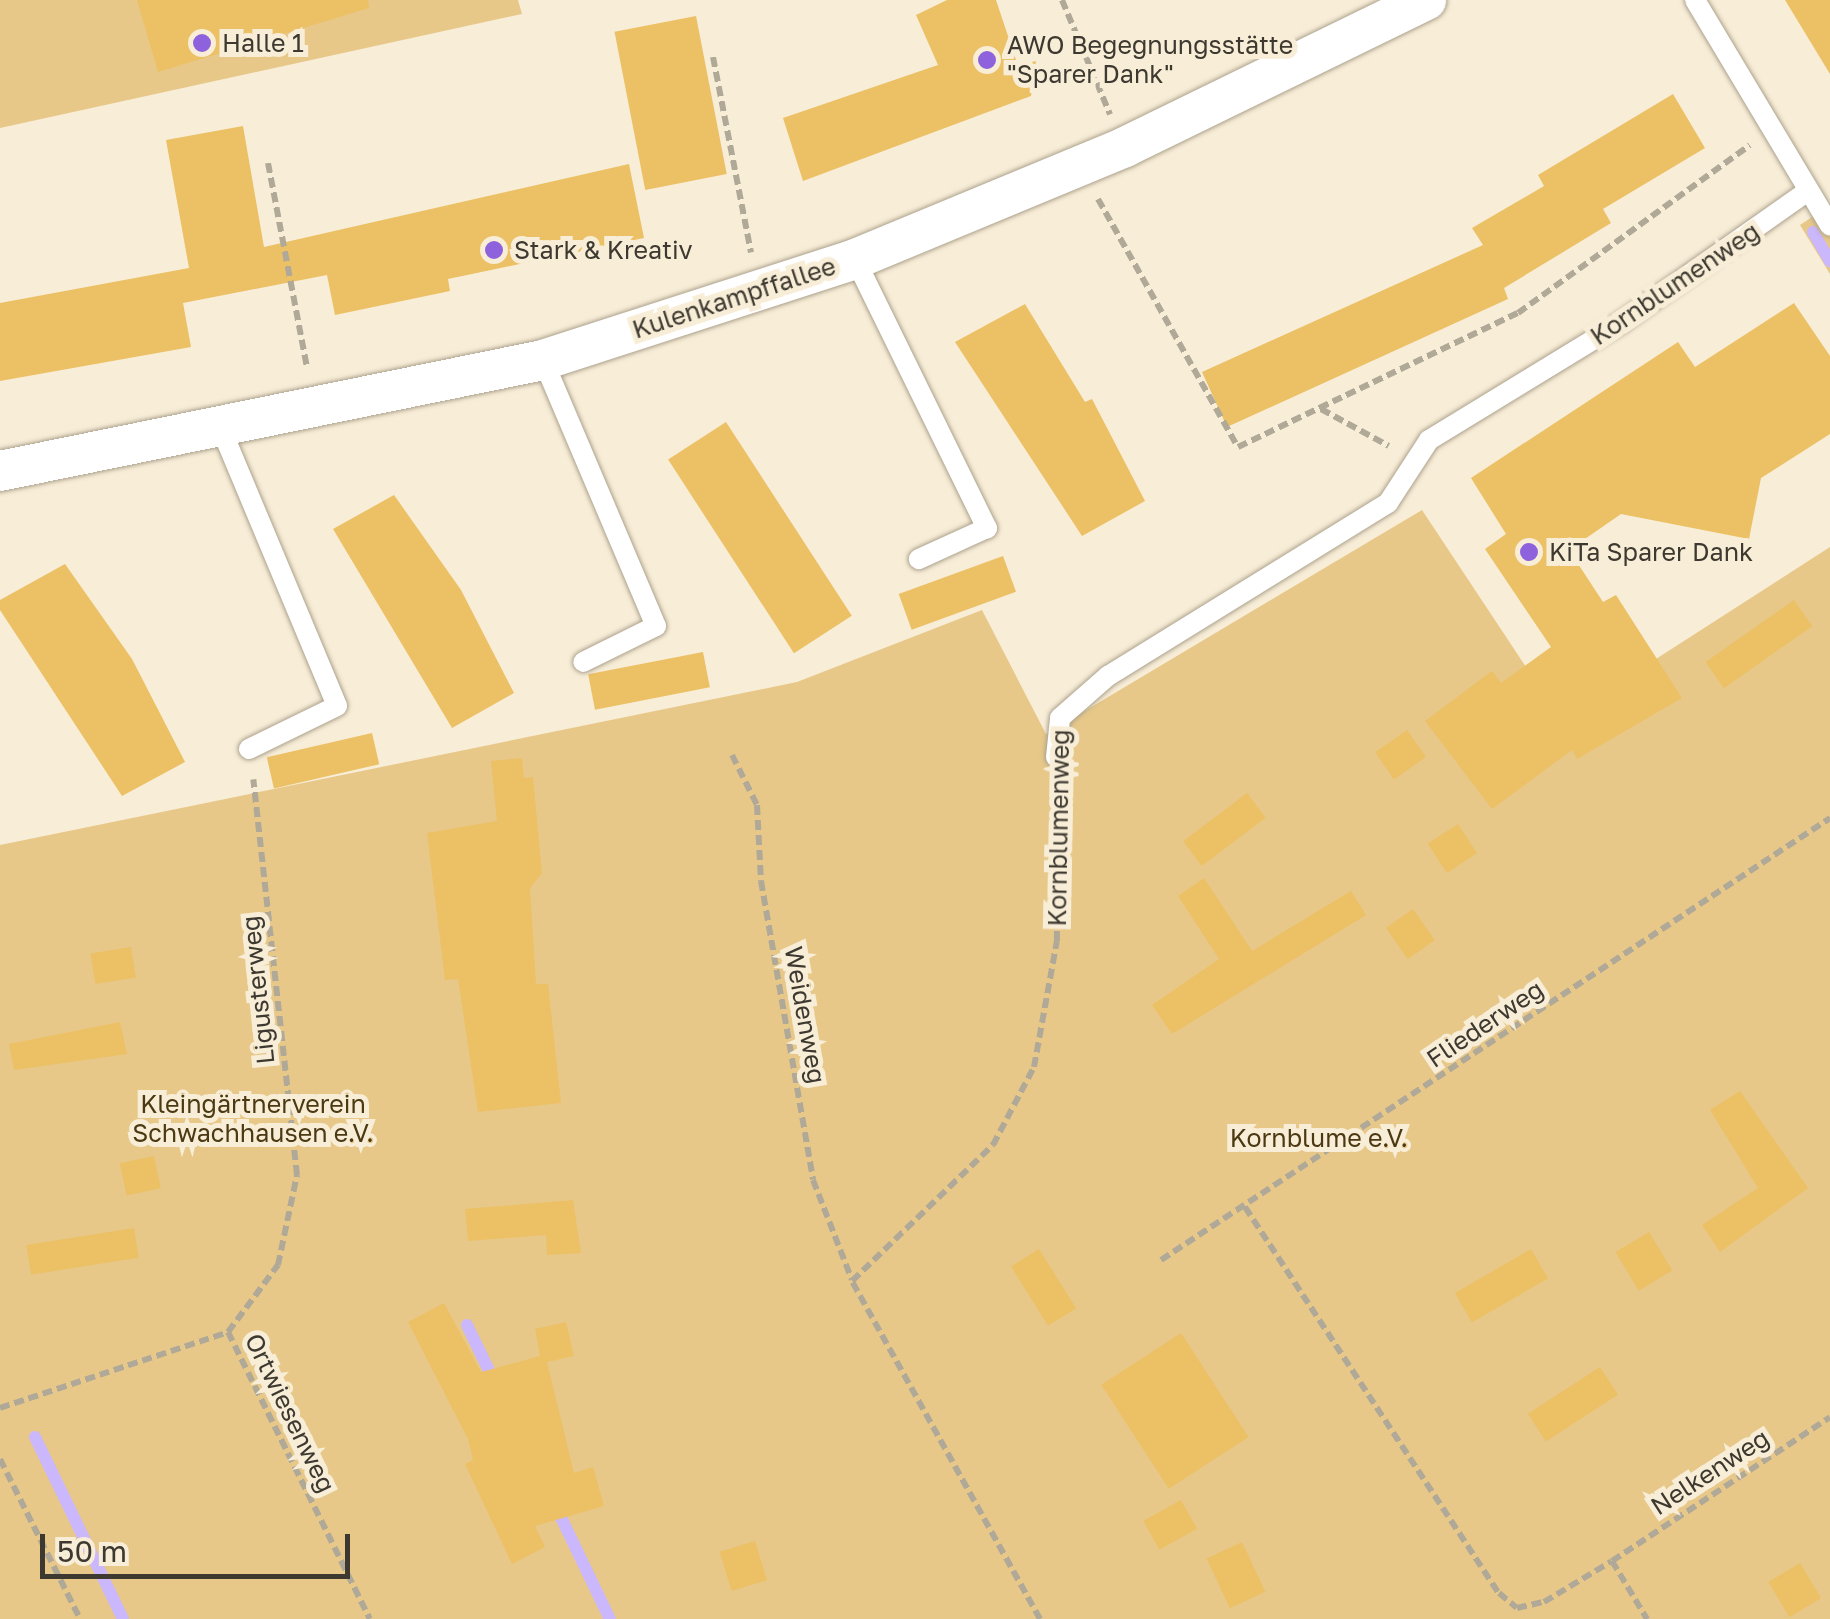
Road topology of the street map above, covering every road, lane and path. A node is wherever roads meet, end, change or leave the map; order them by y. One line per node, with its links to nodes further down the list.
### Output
1 (1062, 0): 6 (path)
2 (1426, 0): 6 (street, Kulenkampffallee)
3 (1696, 0): 5 (lane)
4 (713, 57): 12 (path)
5 (1772, 129): 9 (lane); 15 (path)
6 (1125, 147): 8 (street, Kulenkampffallee)
7 (268, 162): 14 (path)
8 (1080, 166): 11 (street, Kulenkampffallee); 15 (path)
9 (1808, 191): 10 (lane); 23 (lane, Kornblumenweg)
10 (1830, 226)
11 (855, 259): 12 (street, Kulenkampffallee); 19 (lane)
12 (759, 290): 13 (street, Kulenkampffallee)
13 (544, 360): 14 (street, Kulenkampffallee); 20 (lane)
14 (315, 407): 16 (street, Kulenkampffallee)
15 (1320, 408): 17 (path)
16 (220, 426): 18 (street, Kulenkampffallee); 21 (lane)
17 (1393, 448)
18 (0, 471)
19 (919, 559)
20 (583, 662)
21 (249, 749)
22 (732, 755): 28 (path, Weidenweg)
23 (1056, 757): 28 (path, Kornblumenweg)
24 (257, 806): 29 (path, Ligusterweg)
25 (1830, 818): 26 (path, Fliederweg)
26 (1245, 1207): 27 (path, Fliederweg); 33 (path, Nelkenweg)
27 (1161, 1260)
28 (852, 1281): 36 (path)
29 (228, 1332): 30 (path); 35 (path, Ortwiesenweg)
30 (0, 1408)
31 (1830, 1416): 33 (path, Nelkenweg)
32 (0, 1458): 34 (path)
33 (1612, 1560): 37 (path)
34 (80, 1619)
35 (370, 1619)
36 (1040, 1619)
37 (1647, 1619)

